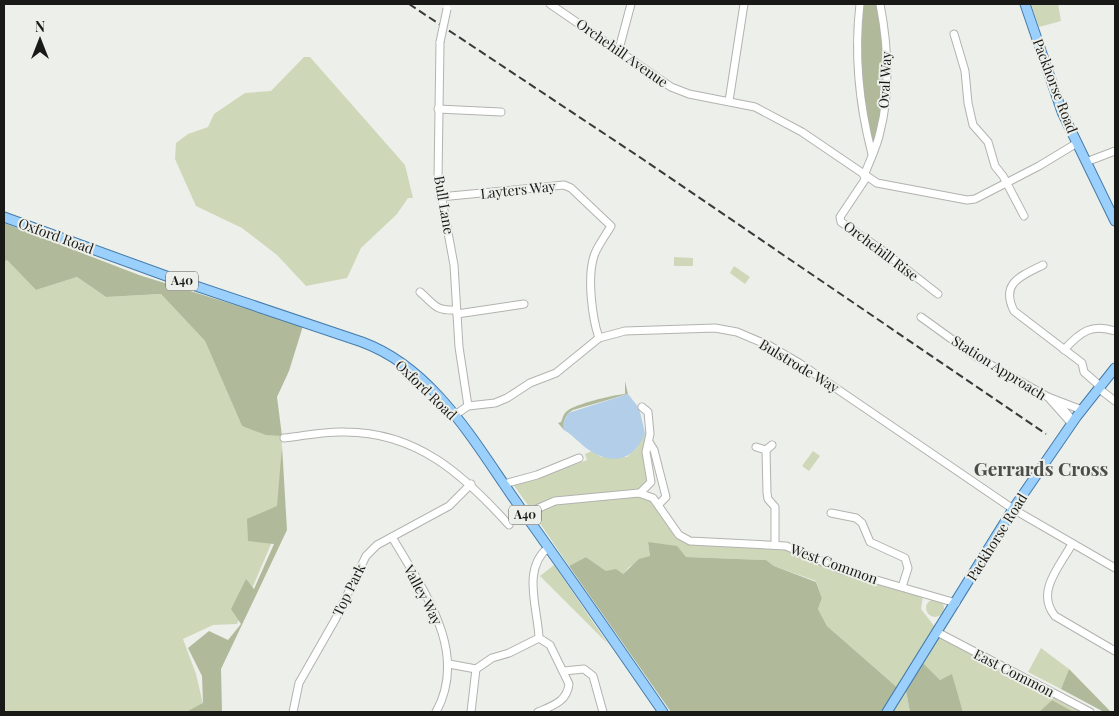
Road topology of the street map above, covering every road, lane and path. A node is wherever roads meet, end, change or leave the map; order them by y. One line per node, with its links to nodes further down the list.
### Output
1 (550, 4): 9 (street, Orchehill Avenue)
2 (631, 4): 9 (street)
3 (744, 4): 10 (street)
4 (860, 4): 15 (street, Oval Way)
5 (880, 4): 15 (street, Oval Way)
6 (1025, 4): 13 (main road, Packhorse Road)
7 (447, 7): 11 (street, Bull Lane, bridge)
8 (954, 34): 18 (street)
9 (619, 49): 10 (street, Orchehill Avenue)
10 (729, 101): 17 (street, Orchehill Avenue)
11 (438, 109): 12 (street); 19 (street, Bull Lane)
12 (501, 112)
13 (1077, 143): 16 (main road, Packhorse Road); 18 (street, Orchehill Avenue)
14 (1115, 151): 16 (street)
15 (872, 154): 17 (street, Oval Way)
16 (1086, 162): 22 (main road, Packhorse Road)
17 (865, 177): 18 (street, Orchehill Avenue); 25 (street, Orchehill Rise)
18 (1007, 183): 20 (street)
19 (440, 197): 27 (street, Bull Lane); 30 (street, Layters Way)
20 (1024, 216)
21 (4, 217): 39 (main road, Oxford Road / A40)
22 (1115, 220)
23 (1043, 265): 31 (street)
24 (420, 292): 27 (street)
25 (938, 294)
26 (524, 304): 27 (street)
27 (456, 312): 36 (street, Bull Lane)
28 (921, 317): 34 (street, Station Approach)
29 (1115, 331): 31 (street)
30 (600, 338): 36 (street, Bulstrode Way); 54 (street, Bulstrode Way)
31 (1064, 350): 33 (street)
32 (1115, 368): 33 (main road, Packhorse Road)
33 (1099, 387): 35 (street); 38 (main road, Packhorse Road)
34 (1048, 397): 38 (street); 40 (street)
35 (1115, 401)
36 (468, 406): 39 (street)
37 (642, 407): 42 (street)
38 (1082, 410): 40 (main road, Packhorse Road)
39 (455, 416): 50 (main road, Oxford Road / A40)
40 (1072, 422): 54 (main road, Packhorse Road)
41 (284, 438): 49 (street)
42 (649, 442): 45 (street); 46 (street)
43 (756, 447): 60 (street)
44 (580, 458): 50 (street)
45 (657, 465): 46 (street); 47 (street)
46 (648, 467): 48 (street)
47 (661, 478): 48 (street); 53 (street)
48 (651, 482): 51 (street); 52 (street)
49 (471, 484): 57 (street); 58 (street, Top Park)
50 (504, 484): 56 (main road, Oxford Road / A40)
51 (640, 493): 52 (street, West Common); 56 (street, West Common)
52 (653, 498): 53 (street, West Common)
53 (659, 504): 60 (street, West Common)
54 (1013, 508): 59 (street, Bulstrode Way); 64 (main road, Packhorse Road)
55 (831, 513): 63 (street)
56 (525, 514): 61 (main road, Oxford Road / A40)
57 (509, 525)
58 (392, 537): 68 (street, Valley Way); 71 (street, Top Park)
59 (1072, 544): 62 (street, Bulstrode Way); 67 (street)
60 (775, 545): 63 (street, West Common)
61 (550, 547): 66 (street); 76 (main road, Oxford Road / A40)
62 (1115, 568)
63 (902, 588): 64 (street, West Common)
64 (956, 603): 65 (main road, Packhorse Road)
65 (937, 632): 77 (main road, Packhorse Road); 78 (street, East Common)
66 (539, 638): 69 (street); 70 (street)
67 (1115, 651)
68 (449, 664): 69 (street); 72 (street, Valley Way)
69 (476, 669): 73 (street)
70 (564, 671): 74 (street); 75 (street)
71 (293, 712)
72 (436, 712)
73 (471, 712)
74 (538, 712)
75 (603, 712)
76 (663, 712)
77 (887, 712)
78 (1090, 712)

